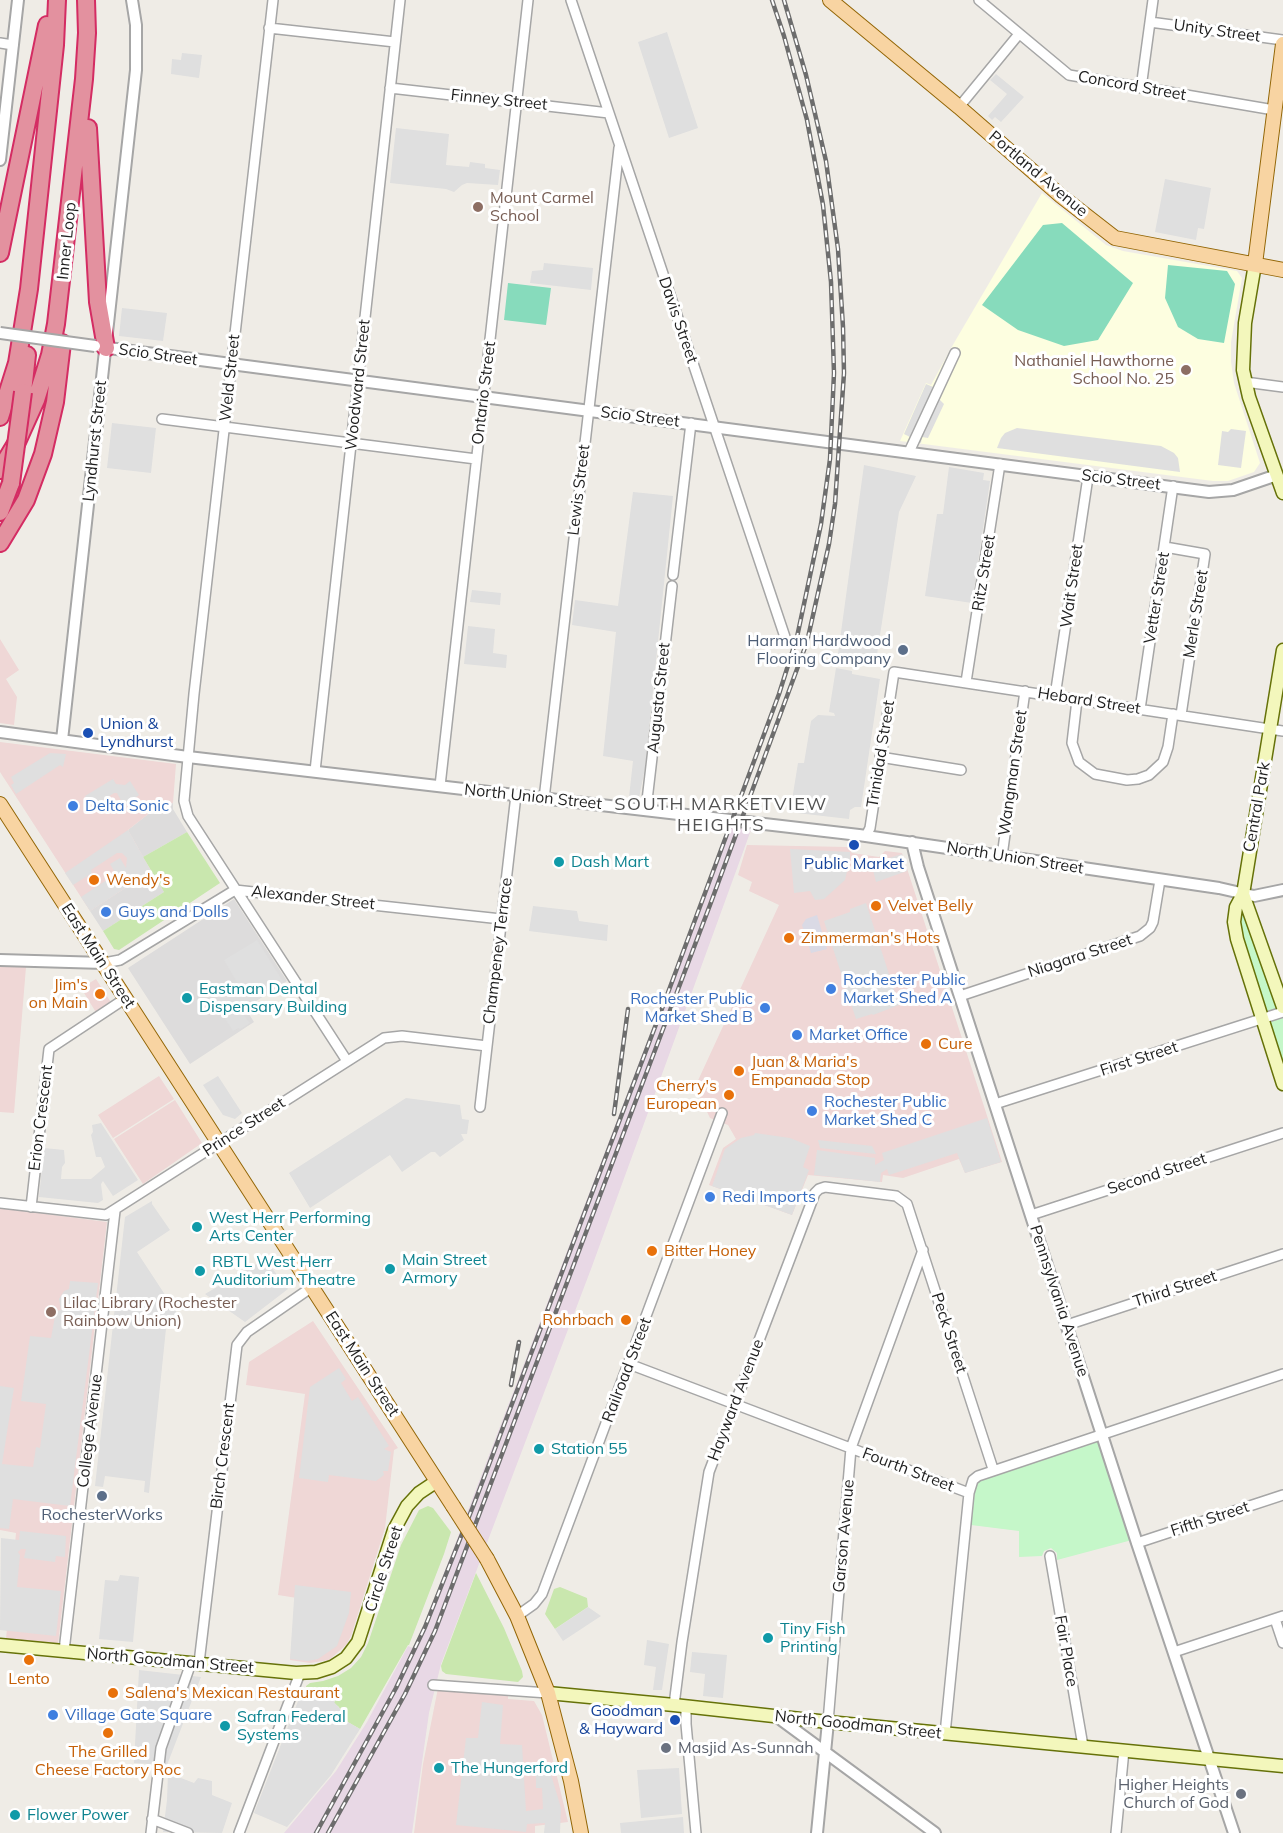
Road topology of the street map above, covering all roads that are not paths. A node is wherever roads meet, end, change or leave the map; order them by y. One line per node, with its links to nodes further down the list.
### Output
1 (18, 0): 19 (street)
2 (50, 0): 31 (highway)
3 (57, 0): 30 (highway, Inner Loop)
4 (86, 0): 20 (highway, Inner Loop)
5 (132, 0): 35 (street, Lyndhurst Street)
6 (273, 0): 14 (street, Weld Street)
7 (399, 0): 16 (street, Woodward Street)
8 (528, 0): 23 (street, Ontario Street)
9 (571, 0): 26 (street, Davis Street)
10 (979, 0): 15 (street, Concord Street)
11 (1153, 0): 13 (street)
12 (834, 1): 24 (main road, Portland Avenue)
13 (1150, 22): 17 (street, Unity Street); 22 (street)
14 (269, 28): 16 (street); 37 (street, Weld Street)
15 (1019, 34): 22 (street, Concord Street); 24 (street)
16 (395, 42): 21 (street, Woodward Street)
17 (1283, 42): 25 (main road)
18 (0, 43): 19 (street)
19 (13, 45): 28 (street)
20 (87, 48): 29 (highway, Inner Loop); 35 (highway)
21 (390, 88): 23 (street, Finney Street); 38 (street, Woodward Street)
22 (1141, 88): 25 (street, Concord Street)
23 (517, 102): 26 (street, Finney Street); 41 (street, Ontario Street)
24 (958, 107): 32 (main road, Portland Avenue)
25 (1274, 110): 32 (main road)
26 (609, 113): 27 (street, Davis Street)
27 (619, 145): 42 (street, Lewis Street); 46 (street, Davis Street)
28 (0, 160)
29 (73, 186): 53 (highway, Inner Loop); 58 (highway)
30 (36, 225): 43 (highway, Inner Loop); 53 (highway, bridge)
31 (0, 253)
32 (1255, 264): 33 (main road, Portland Avenue); 39 (main road)
33 (1283, 270)
34 (0, 333): 35 (street, Scio Street, bridge)
35 (100, 347): 37 (street, Scio Street); 73 (street, Lyndhurst Street)
36 (955, 353): 49 (street)
37 (232, 365): 38 (street, Scio Street); 47 (street, Weld Street)
38 (358, 381): 41 (street, Scio Street); 48 (street, Woodward Street)
39 (1245, 382): 40 (street); 52 (main road)
40 (1283, 387)
41 (483, 397): 42 (street, Scio Street); 50 (street, Ontario Street)
42 (588, 410): 45 (street, Scio Street); 80 (street, Lewis Street)
43 (0, 417)
44 (162, 419): 47 (street)
45 (691, 423): 46 (street, Scio Street); 60 (street)
46 (714, 426): 49 (street, Scio Street); 62 (street, Davis Street)
47 (225, 427): 48 (street); 74 (street, Weld Street)
48 (352, 442): 50 (street); 77 (street, Woodward Street)
49 (909, 452): 51 (street, Scio Street)
50 (476, 459): 78 (street, Ontario Street)
51 (1000, 464): 54 (street, Scio Street); 65 (street, Ritz Street)
52 (1277, 475): 55 (street, Scio Street); 56 (main road)
53 (5, 476): 57 (highway)
54 (1088, 477): 55 (street, Scio Street); 67 (street, Wait Street)
55 (1173, 486): 59 (street, Vetter Street)
56 (1283, 493)
57 (0, 512)
58 (0, 543)
59 (1165, 548): 69 (street, Vetter Street); 70 (street, Merle Street)
60 (673, 575)
61 (672, 586): 82 (street, Augusta Street)
62 (786, 640)
63 (1283, 650): 71 (main road, Central Park)
64 (894, 672): 65 (street, Hebard Street); 75 (street, Trinidad Street)
65 (966, 682): 66 (street, Hebard Street)
66 (1025, 691): 67 (street, Hebard Street); 85 (street, Wangman Street)
67 (1055, 696): 68 (street, Hebard Street)
68 (1077, 700): 69 (street, Hebard Street); 70 (street)
69 (1140, 709): 70 (street, Hebard Street)
70 (1177, 714): 71 (street, Hebard Street)
71 (1277, 730): 89 (main road, Central Park)
72 (0, 732): 73 (street, North Union Street)
73 (62, 740): 74 (street, North Union Street)
74 (188, 757): 77 (street, North Union Street); 87 (street, Weld Street)
75 (880, 757): 76 (street); 83 (street, Trinidad Street)
76 (962, 770)
77 (315, 771): 78 (street, North Union Street)
78 (440, 786): 79 (street, North Union Street)
79 (516, 795): 80 (street, North Union Street); 90 (street, Champeney Terrace)
80 (544, 799): 82 (street, North Union Street)
81 (0, 804): 92 (main road, East Main Street)
82 (646, 809): 83 (street, North Union Street)
83 (866, 836): 84 (street, North Union Street)
84 (912, 842): 85 (street, North Union Street); 93 (street, Pennsylvania Avenue)
85 (1002, 856): 86 (street, North Union Street)
86 (1160, 880): 89 (street, North Union Street); 93 (street, Niagara Street)
87 (235, 890): 90 (street, Alexander Street); 92 (street, Alexander Street); 99 (street, Weld Street)
88 (1283, 890): 89 (street)
89 (1243, 894): 95 (main road, Central Park); 97 (main road, Central Park)
90 (501, 919): 98 (street, Champeney Terrace)
91 (0, 960): 92 (street, Alexander Street)
92 (104, 963): 94 (main road, East Main Street)
93 (960, 996): 101 (street, Pennsylvania Avenue)
94 (126, 998): 105 (main road, East Main Street); 108 (street, Erion Crescent)
95 (1283, 1007)
96 (1283, 1012): 97 (street, First Street)
97 (1262, 1019): 100 (main road, Central Park); 101 (street, First Street)
98 (487, 1046): 99 (street, Prince Street); 102 (street, Champeney Terrace)
99 (347, 1061): 105 (street, Prince Street)
100 (1283, 1083)
101 (995, 1104): 110 (street, Pennsylvania Avenue)
102 (480, 1107)
103 (722, 1113): 115 (street, Railroad Street)
104 (1283, 1133): 110 (street, Second Street)
105 (219, 1142): 109 (street, Prince Street); 113 (main road, East Main Street)
106 (902, 1198): 111 (street, Peck Street); 117 (street, Hayward Avenue)
107 (0, 1203): 108 (street)
108 (31, 1206): 109 (street)
109 (115, 1211): 130 (street, College Avenue)
110 (1031, 1215): 114 (street, Pennsylvania Avenue)
111 (923, 1250): 119 (street, Garson Avenue); 120 (street, Peck Street)
112 (1283, 1254): 114 (street, Third Street)
113 (312, 1287): 121 (main road, East Main Street); 132 (street, Birch Crescent)
114 (1067, 1325): 118 (street, Pennsylvania Avenue)
115 (629, 1364): 117 (street, Fourth Street); 126 (street, Railroad Street)
116 (1283, 1374): 118 (street, Fourth Street)
117 (735, 1404): 119 (street, Fourth Street); 137 (street, Hayward Avenue)
118 (1102, 1433): 120 (street, Fourth Street); 124 (street, Pennsylvania Avenue)
119 (851, 1448): 122 (street, Fourth Street); 139 (street, Garson Avenue)
120 (993, 1469): 122 (street, Fourth Street)
121 (437, 1481): 126 (main road, East Main Street, bridge); 133 (main road, Circle Street)
122 (969, 1493): 140 (street)
123 (1283, 1495): 124 (street, Fifth Street)
124 (1137, 1543): 131 (street, Pennsylvania Avenue)
125 (1050, 1556): 141 (street, Fair Place)
126 (517, 1616): 136 (main road, East Main Street)
127 (1279, 1617): 128 (street); 131 (street)
128 (1283, 1643)
129 (0, 1645): 130 (main road, North Goodman Street)
130 (64, 1651): 132 (main road, North Goodman Street)
131 (1174, 1652): 144 (street, Pennsylvania Avenue)
132 (195, 1663): 134 (main road, North Goodman Street); 146 (street, Birch Crescent)
133 (339, 1664): 134 (main road, North Goodman Street)
134 (300, 1673): 149 (street)
135 (434, 1685): 136 (street, North Goodman Street)
136 (548, 1693): 137 (main road, North Goodman Street); 150 (main road, East Main Street)
137 (680, 1705): 138 (main road, North Goodman Street); 151 (street, Hayward Avenue)
138 (776, 1716): 139 (main road, North Goodman Street); 143 (street)
139 (828, 1722): 140 (main road, North Goodman Street); 143 (street, Garson Avenue)
140 (945, 1734): 141 (main road, North Goodman Street)
141 (1083, 1746): 142 (main road, North Goodman Street)
142 (1124, 1750): 144 (main road, North Goodman Street); 154 (street)
143 (825, 1753): 152 (street, Garson Avenue); 153 (street)
144 (1209, 1759): 145 (main road, North Goodman Street); 155 (street, Pennsylvania Avenue)
145 (1283, 1766)
146 (152, 1819): 147 (street, Birch Crescent); 148 (street)
147 (151, 1833)
148 (188, 1833)
149 (239, 1833)
150 (581, 1833)
151 (696, 1833)
152 (817, 1833)
153 (935, 1833)
154 (1116, 1833)
155 (1234, 1833)

